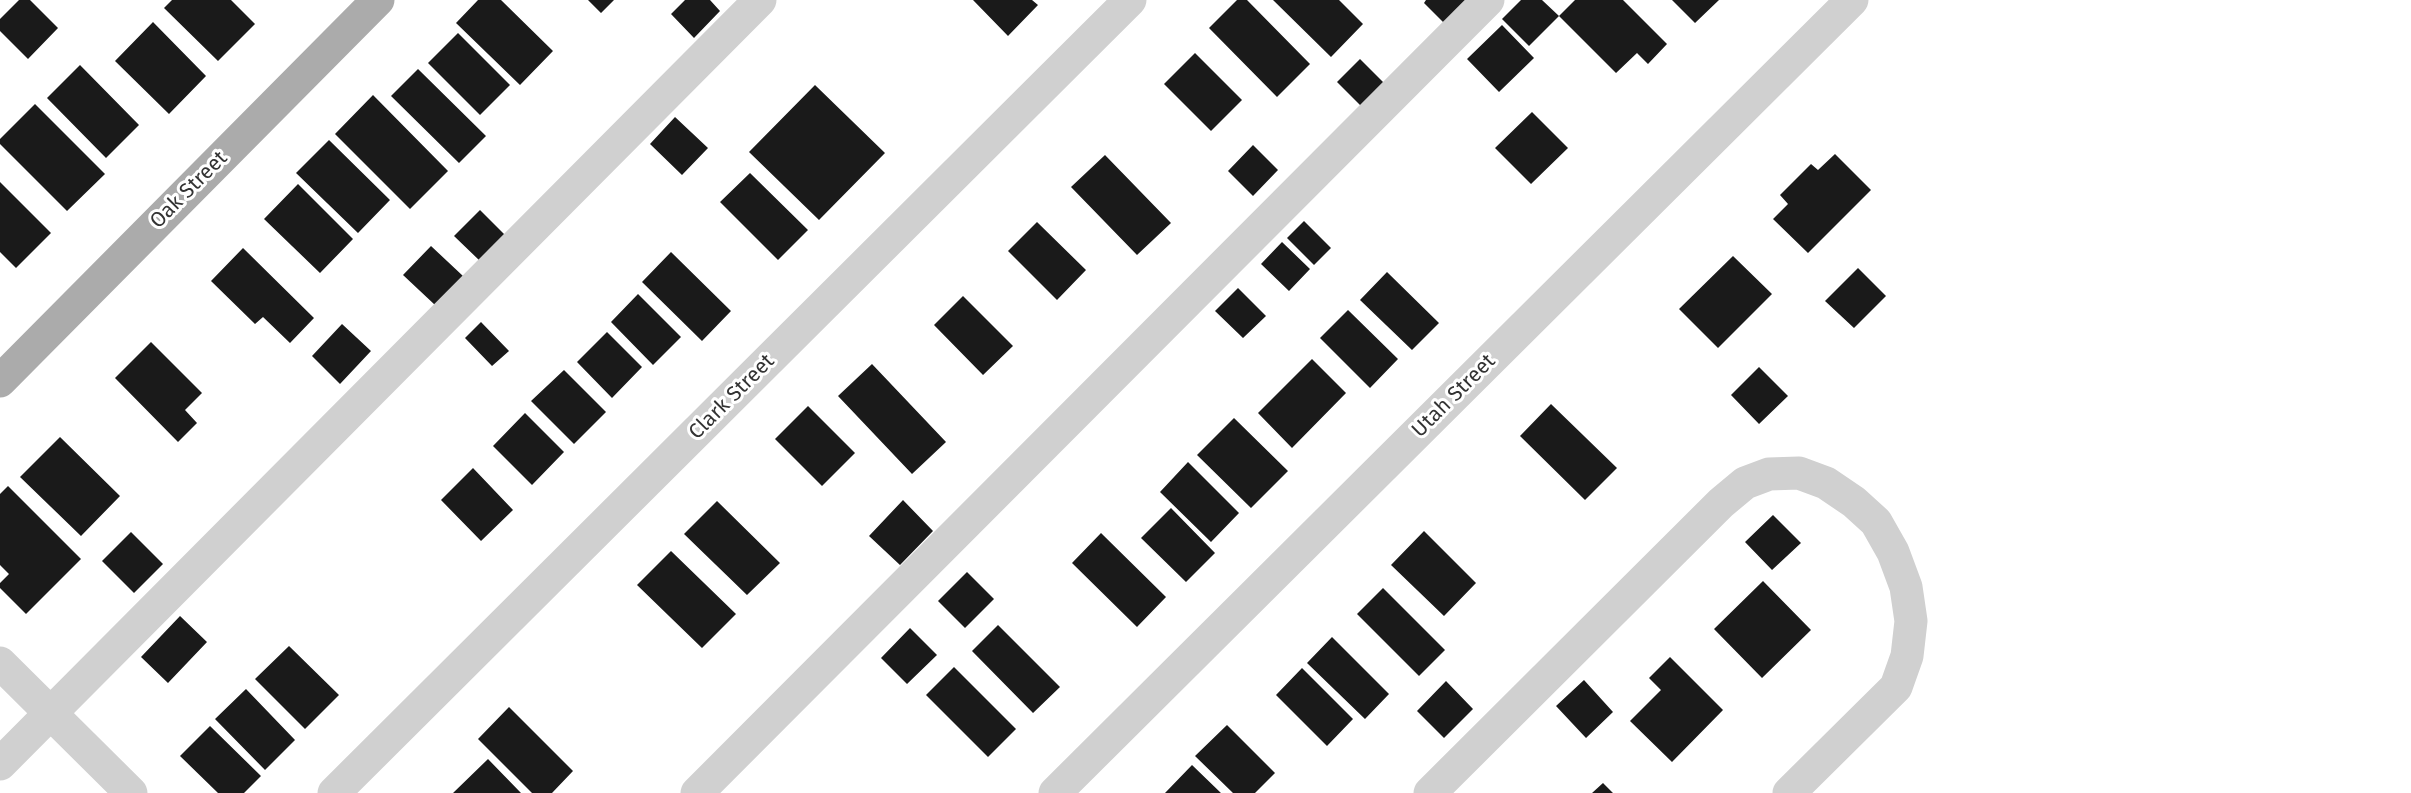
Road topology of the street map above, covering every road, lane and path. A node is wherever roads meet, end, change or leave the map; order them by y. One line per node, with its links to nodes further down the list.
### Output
1 (378, 0): 6 (main road, Oak Street)
2 (760, 0): 8 (street)
3 (1130, 0): 11 (street, Clark Street)
4 (1488, 0): 12 (street)
5 (1852, 0): 13 (street, Utah Street)
6 (0, 381)
7 (0, 663): 8 (street)
8 (52, 714): 9 (street); 10 (street)
9 (0, 764)
10 (131, 793)
11 (334, 793)
12 (697, 793)
13 (1055, 793)
14 (1430, 793): 15 (street)
15 (1789, 793)

